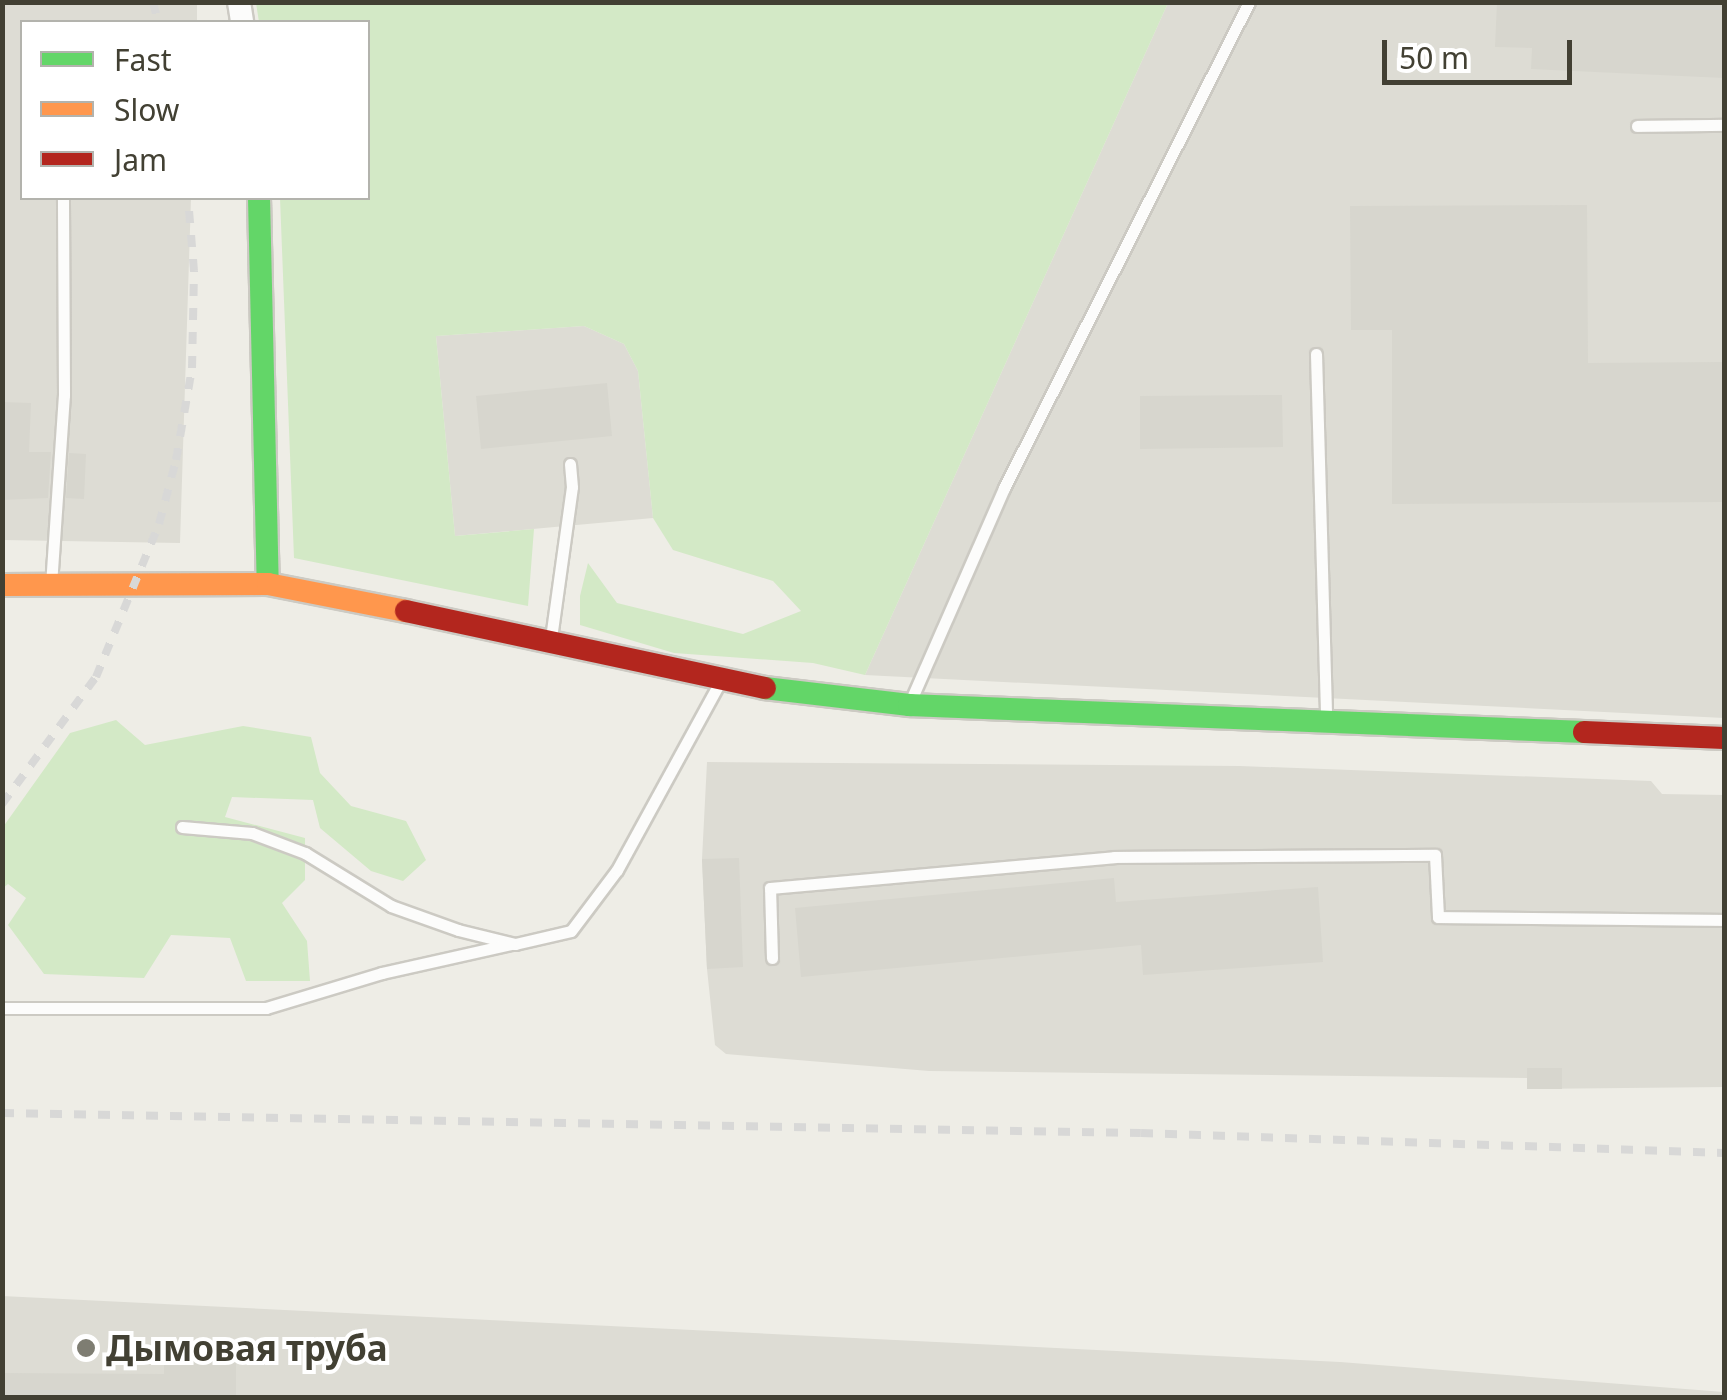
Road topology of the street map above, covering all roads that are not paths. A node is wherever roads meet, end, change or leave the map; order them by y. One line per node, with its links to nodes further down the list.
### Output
1 (1249, 2): 13 (lane)
2 (1724, 125): 3 (lane)
3 (1637, 126)
4 (63, 200): 9 (lane)
5 (259, 200): 10 (street)
6 (1316, 354): 14 (lane)
7 (570, 464): 11 (lane)
8 (2, 584): 9 (street)
9 (50, 584): 10 (street)
10 (268, 584): 11 (street)
11 (551, 642): 12 (street)
12 (722, 680): 13 (street); 18 (lane)
13 (909, 705): 14 (street)
14 (1326, 722): 15 (street)
15 (1724, 738)
16 (182, 827): 18 (lane)
17 (1724, 920): 19 (lane)
18 (515, 944): 21 (lane)
19 (772, 958)
20 (2, 1008): 21 (lane)
21 (18, 1011): 22 (lane)
22 (2, 1017)

